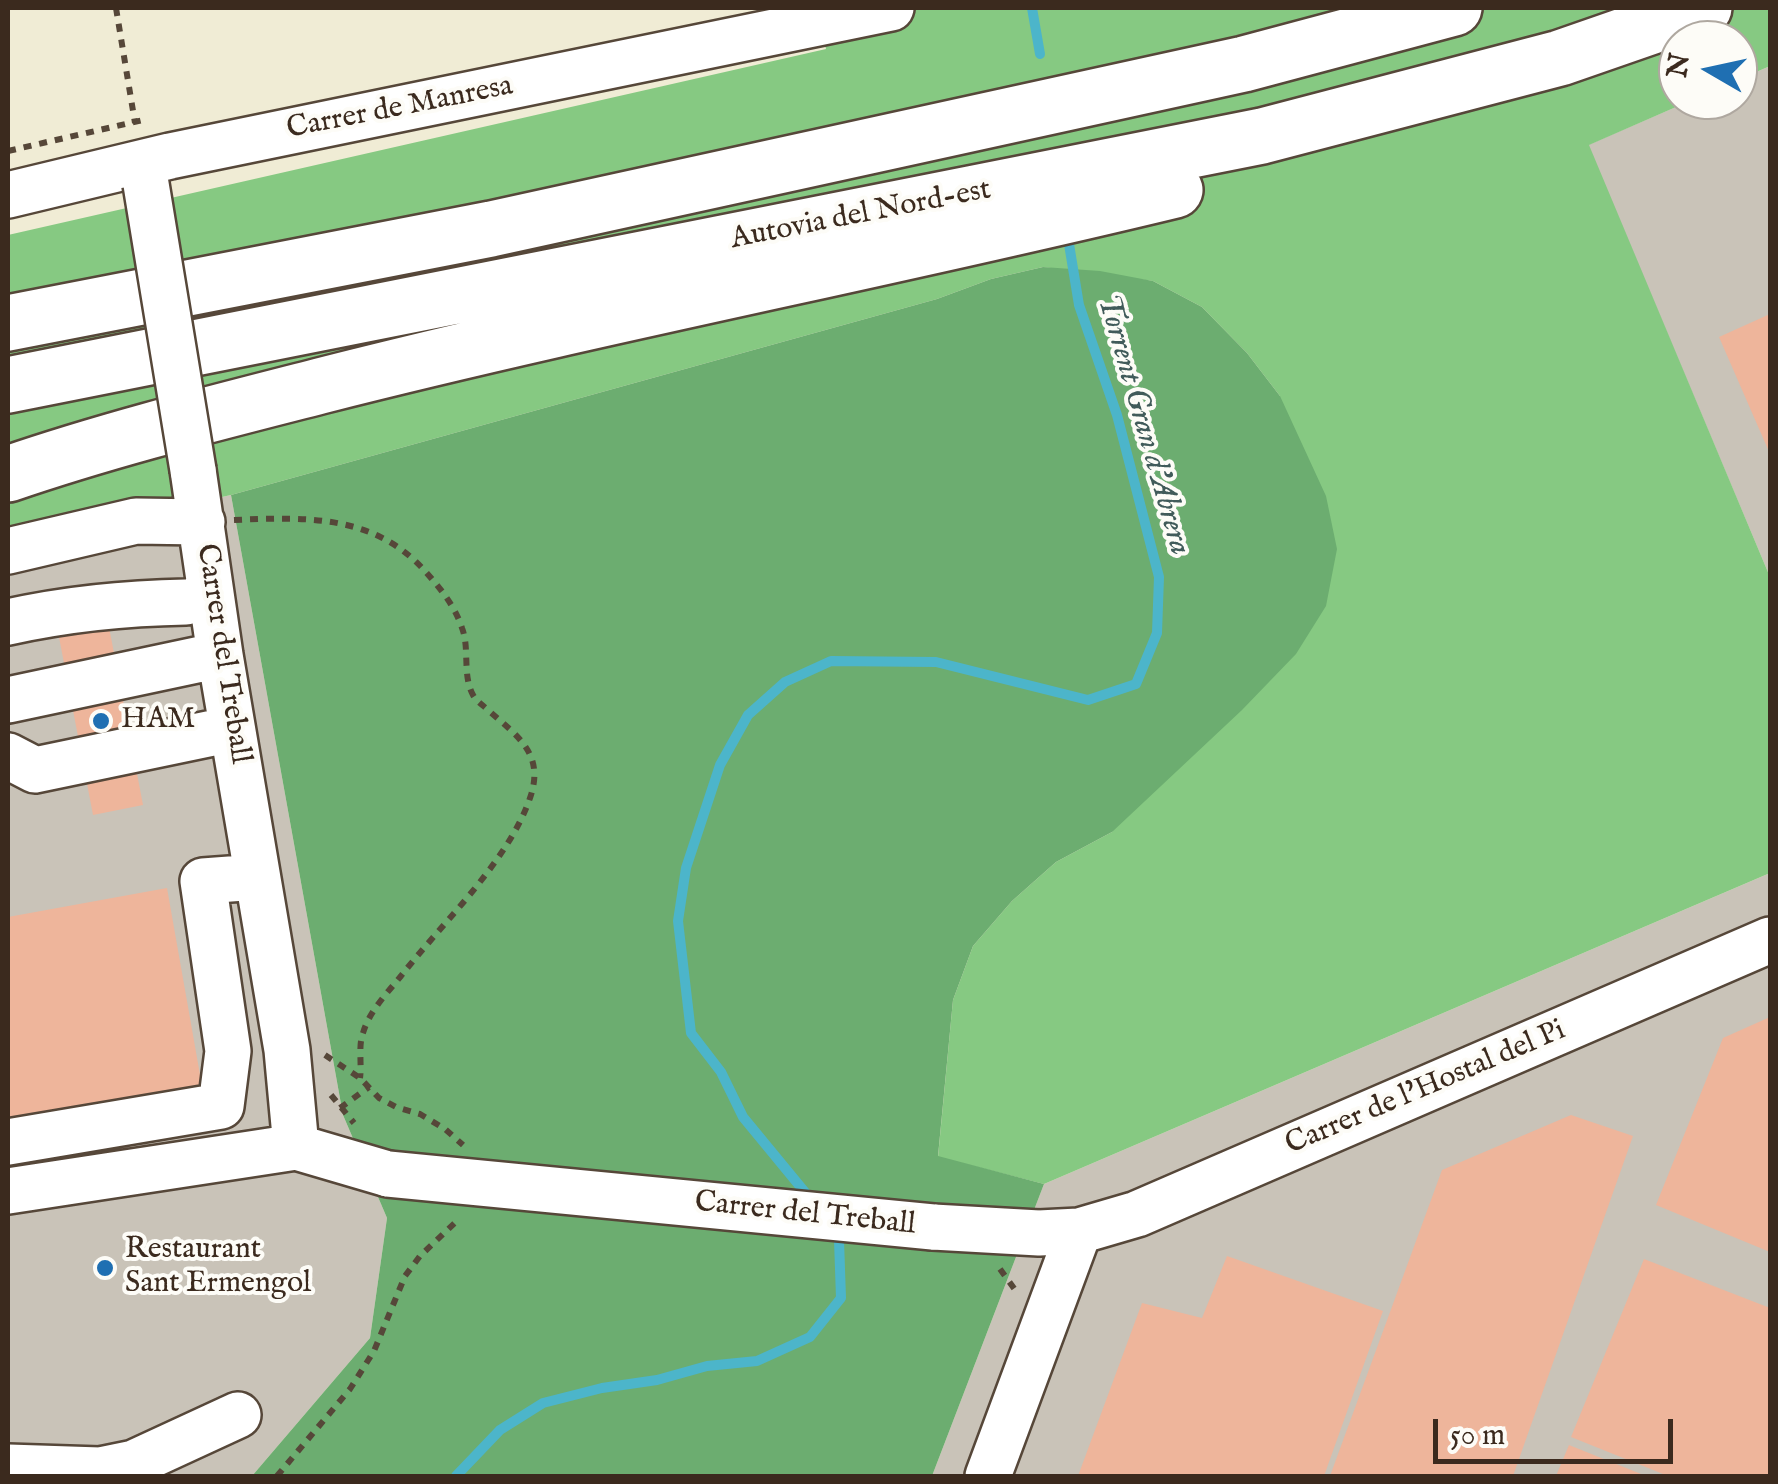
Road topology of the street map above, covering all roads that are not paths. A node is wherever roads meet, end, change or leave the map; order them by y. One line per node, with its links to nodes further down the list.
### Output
1 (891, 8): 4 (street, Carrer de Manresa)
2 (1454, 8): 8 (highway)
3 (1704, 8): 5 (highway, Autovia del Nord-est)
4 (790, 18): 6 (street, Carrer de Manresa)
5 (1490, 79): 9 (highway, Autovia del Nord-est); 10 (highway)
6 (142, 161): 7 (street, Carrer de Manresa); 11 (street, Carrer del Treball, bridge)
7 (8, 195)
8 (8, 323)
9 (8, 386)
10 (8, 474)
11 (202, 522): 12 (street); 15 (street, Carrer del Treball)
12 (8, 551)
13 (186, 602): 14 (street)
14 (8, 622)
15 (220, 654): 16 (street); 17 (street, Carrer del Treball)
16 (8, 700)
17 (232, 729): 18 (street); 19 (street, Carrer del Treball)
18 (8, 756)
19 (256, 877): 21 (street); 22 (street, Carrer del Treball)
20 (1770, 940): 24 (street, Carrer de l'Hostal del Pi)
21 (8, 1142)
22 (296, 1148): 23 (street, Carrer del Treball); 24 (street, Carrer del Treball, bridge)
23 (8, 1190)
24 (1079, 1231): 27 (street)
25 (238, 1415): 26 (street)
26 (8, 1468)
27 (988, 1476)

